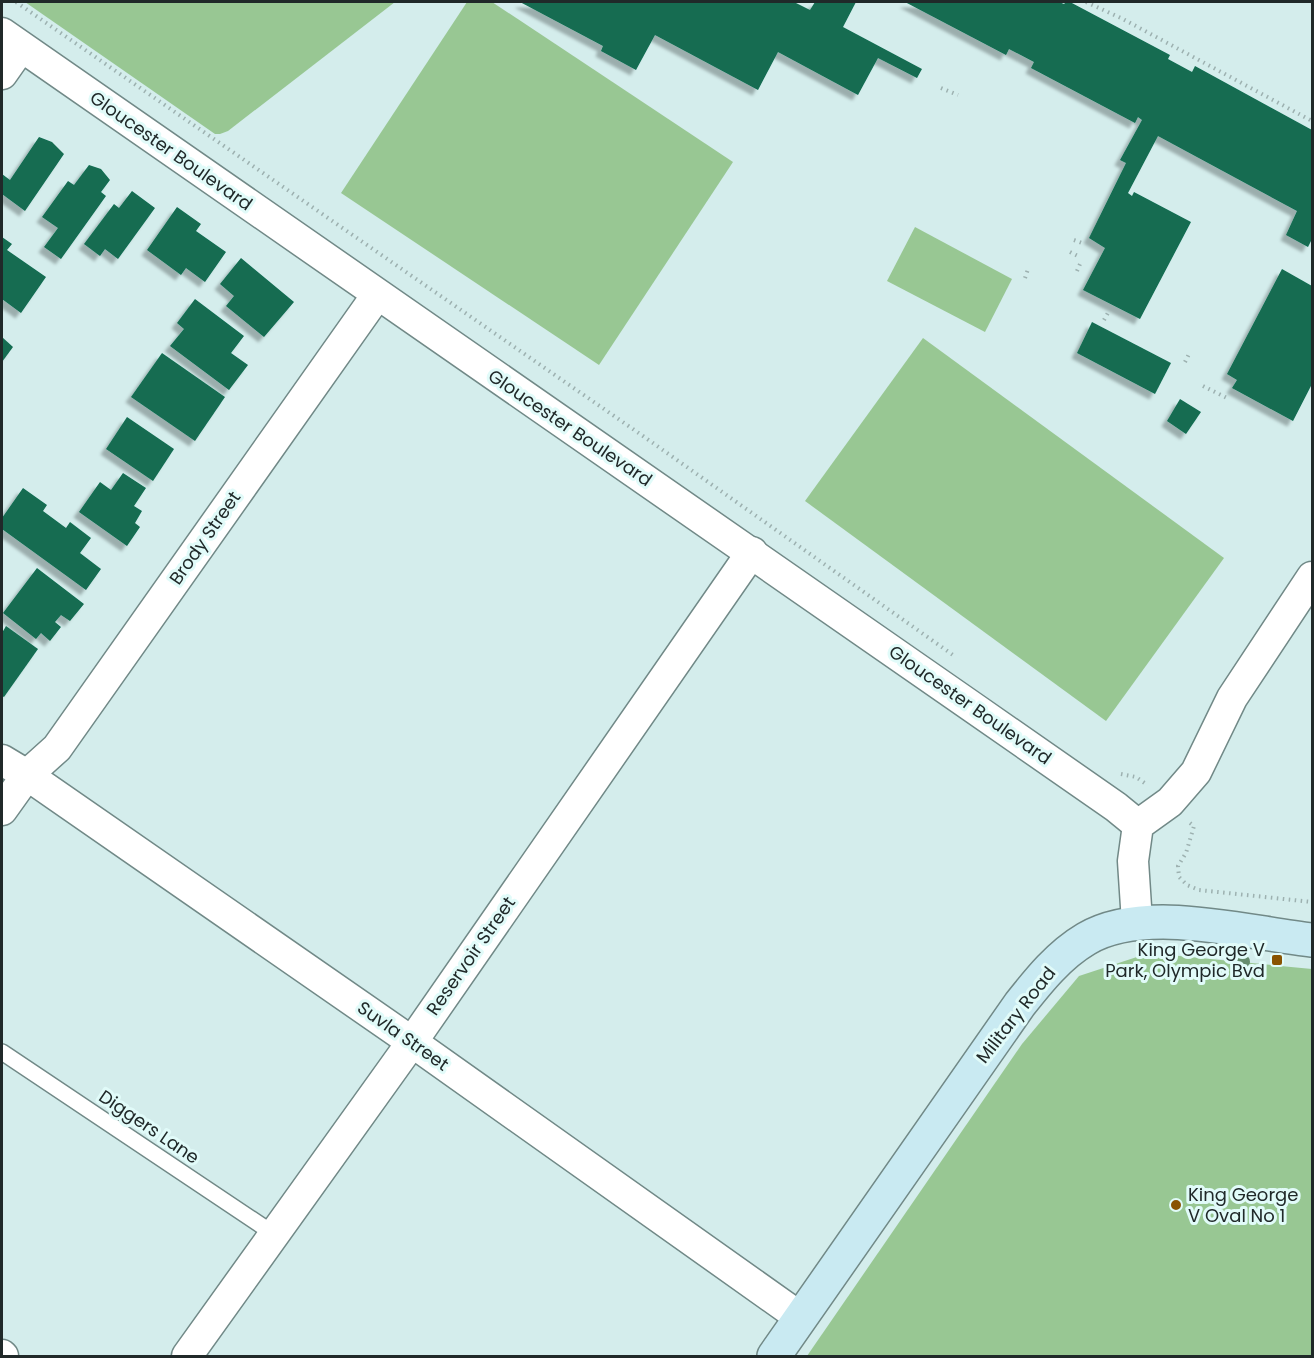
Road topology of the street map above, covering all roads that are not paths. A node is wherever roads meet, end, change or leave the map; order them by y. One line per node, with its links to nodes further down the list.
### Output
1 (11, 40): 2 (street); 3 (street, Gloucester Boulevard)
2 (2, 74)
3 (377, 295): 4 (street, Gloucester Boulevard); 7 (street, Brody Street)
4 (752, 552): 9 (street, Gloucester Boulevard); 12 (street, Reservoir Street)
5 (1312, 577): 9 (street)
6 (2, 760): 7 (street, Suvla Street)
7 (27, 775): 8 (street, Brody Street); 12 (street, Suvla Street)
8 (2, 810)
9 (1138, 825): 10 (street)
10 (1137, 922): 11 (main road, Military Road); 15 (main road, Military Road)
11 (1312, 940)
12 (412, 1042): 14 (street, Reservoir Street); 15 (street, Suvla Street)
13 (2, 1052): 14 (lane, Diggers Lane)
14 (274, 1234): 16 (street, Reservoir Street)
15 (801, 1318): 17 (main road, Military Road)
16 (187, 1356)
17 (774, 1356)

